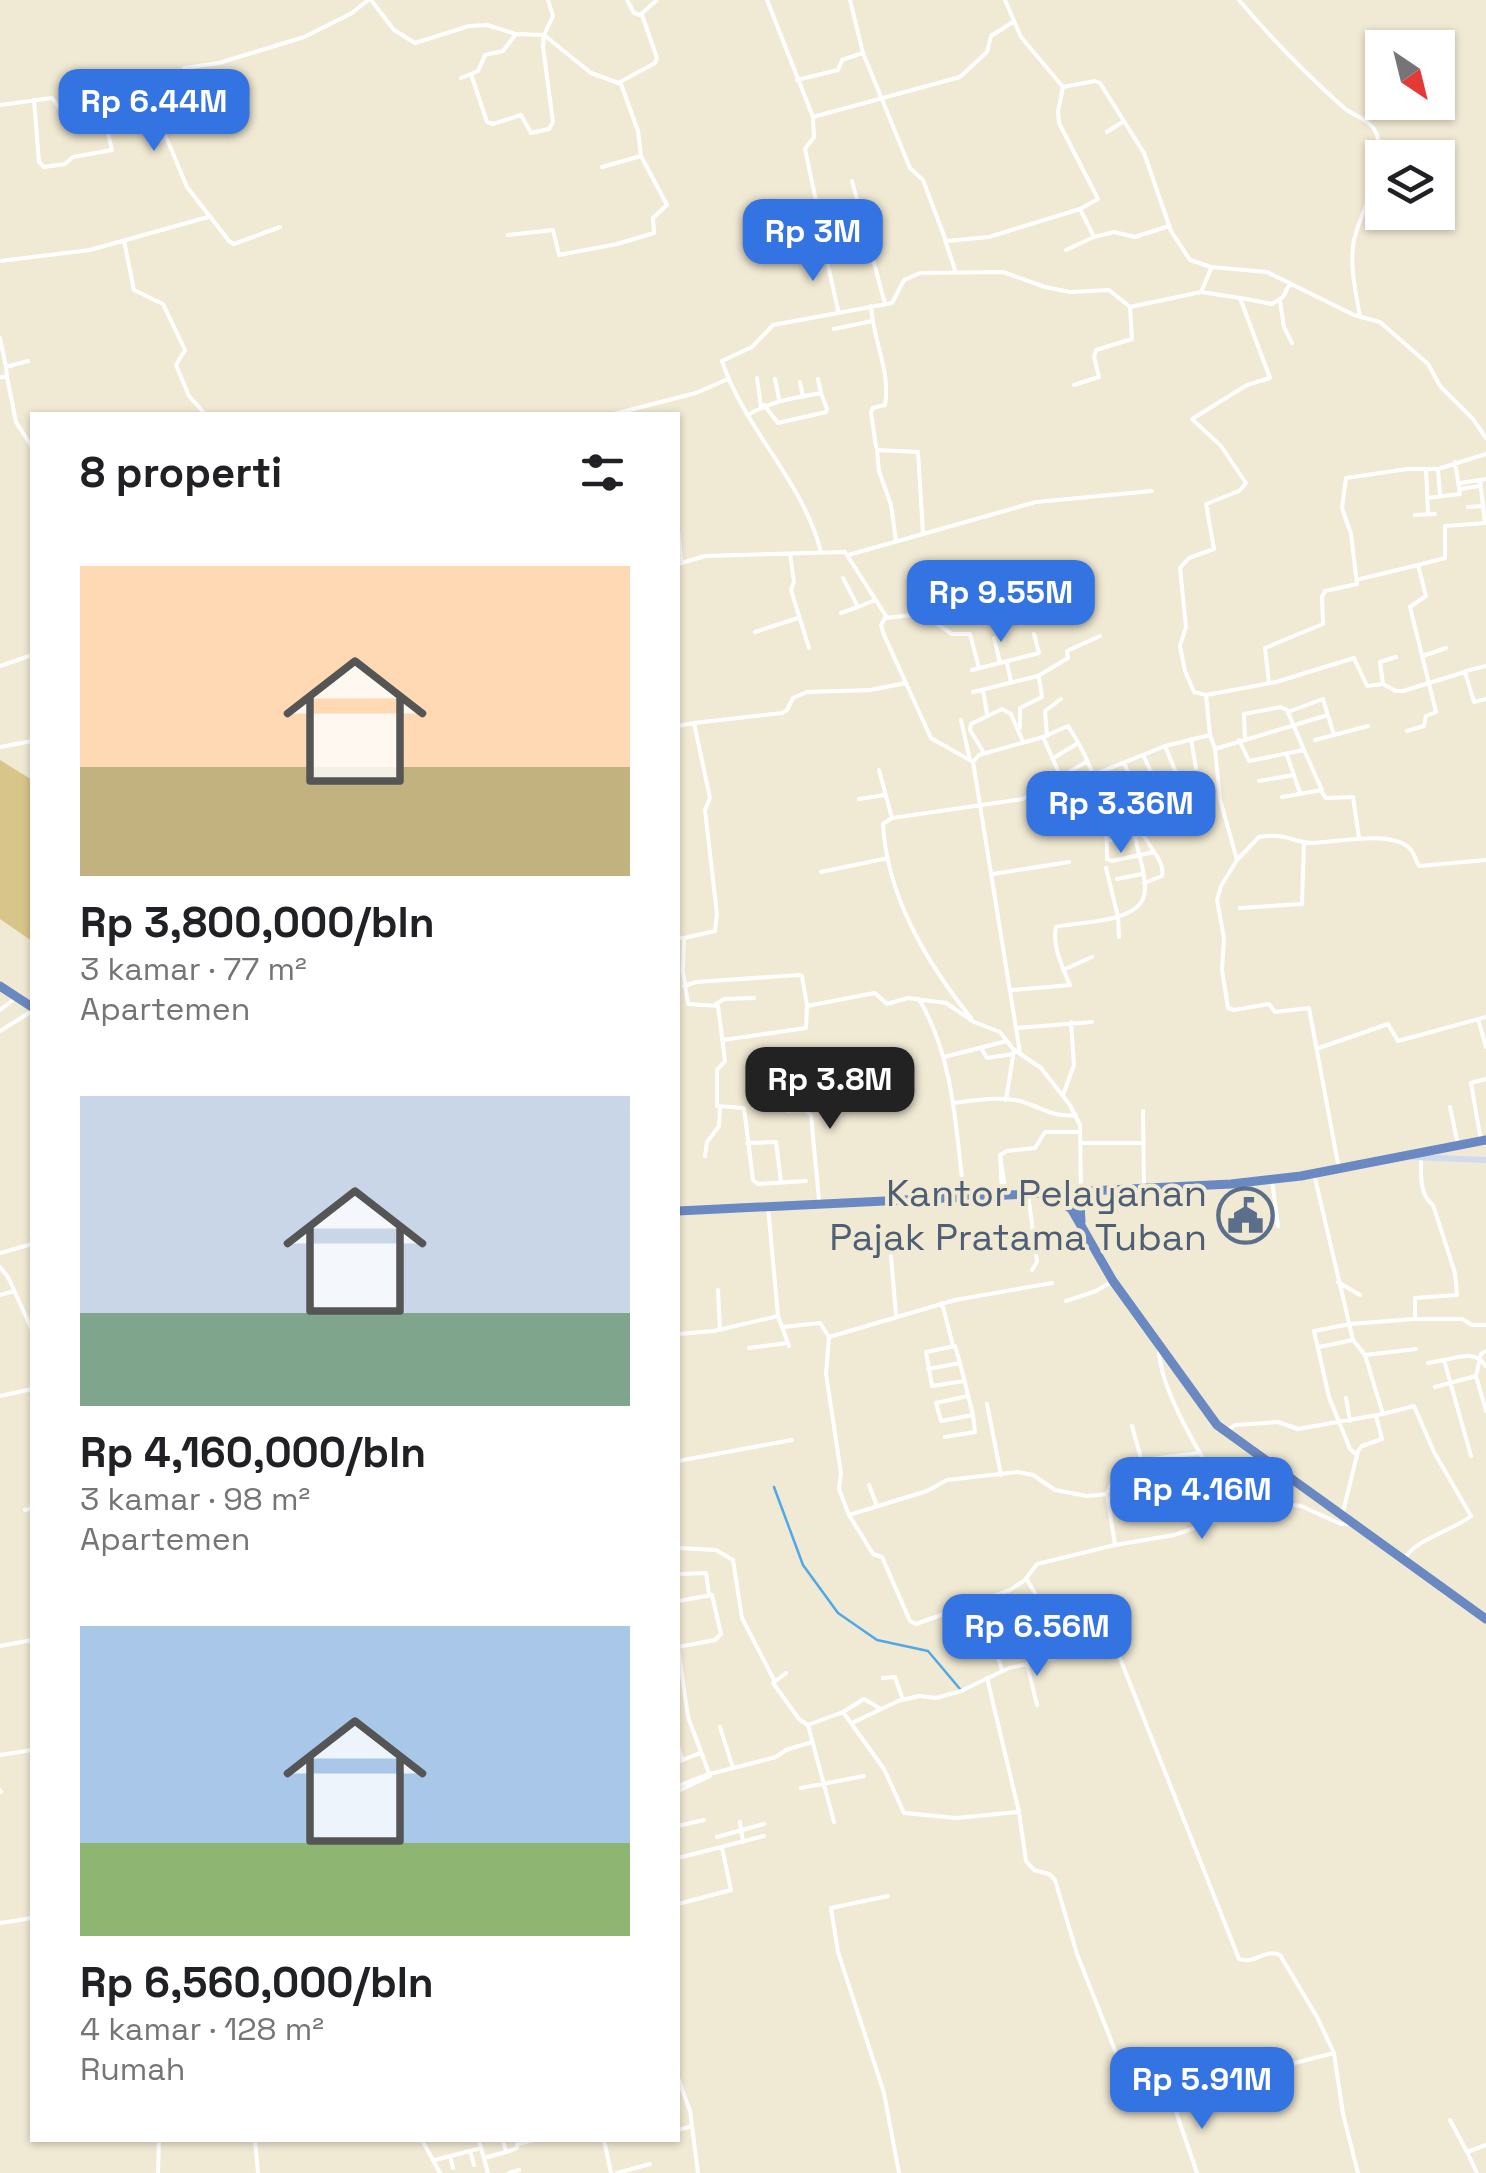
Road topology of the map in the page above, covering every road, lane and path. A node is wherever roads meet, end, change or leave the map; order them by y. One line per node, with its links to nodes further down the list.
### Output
1 (369, 0): 11 (street); 22 (street)
2 (548, 0): 12 (street)
3 (628, 0): 9 (street)
4 (657, 0): 9 (street)
5 (766, 0): 17 (street)
6 (850, 0): 13 (street)
7 (1005, 0): 10 (street)
8 (1239, 0): 54 (street)
9 (642, 15): 18 (street)
10 (1013, 22): 19 (street); 21 (street)
11 (516, 34): 12 (street); 15 (street)
12 (544, 35): 15 (street); 18 (street)
13 (863, 53): 17 (street); 21 (street)
14 (116, 72): 24 (street)
15 (471, 74): 16 (street)
16 (461, 78)
17 (798, 80): 25 (street)
18 (620, 82): 29 (street)
19 (1063, 87): 27 (street); 32 (street)
20 (34, 100): 23 (street); 26 (street); 26 (street)
21 (883, 100): 25 (street); 39 (street)
22 (148, 101): 24 (street); 34 (street)
23 (0, 105)
24 (128, 109): 26 (street)
25 (813, 116): 33 (street)
26 (104, 117)
27 (1124, 121): 28 (street); 35 (street)
28 (1107, 132)
29 (641, 156): 30 (street); 37 (street)
30 (602, 166)
31 (852, 181): 50 (street)
32 (1080, 209): 38 (street); 39 (street)
33 (819, 215)
34 (208, 217): 36 (street); 40 (street)
35 (1170, 226): 38 (street); 44 (street)
36 (280, 227)
37 (508, 235)
38 (1094, 237): 42 (street)
39 (945, 240): 45 (street)
40 (124, 241): 43 (street); 72 (street)
41 (824, 247): 53 (street)
42 (1066, 250)
43 (0, 261)
44 (1212, 267): 46 (street); 47 (street)
45 (956, 272): 50 (street); 52 (street)
46 (1290, 283): 49 (street); 54 (street)
47 (1201, 292): 48 (street); 52 (street)
48 (1240, 298): 49 (street); 133 (street)
49 (1280, 300): 58 (street)
50 (884, 304): 51 (street)
51 (871, 306): 53 (street); 55 (street)
52 (1130, 307): 67 (street)
53 (838, 311): 63 (street)
54 (1360, 317): 77 (street)
55 (872, 321): 56 (street); 79 (street)
56 (834, 329)
57 (0, 338): 60 (street)
58 (1292, 344)
59 (28, 361): 60 (street)
60 (6, 367): 61 (street)
61 (3, 377): 78 (street)
62 (757, 378): 71 (street)
63 (728, 379): 73 (street); 74 (street)
64 (775, 379): 70 (street)
65 (818, 379): 68 (street)
66 (800, 382): 69 (street)
67 (1074, 385)
68 (821, 394): 69 (street); 75 (street)
69 (803, 397): 70 (street)
70 (780, 401): 71 (street)
71 (763, 406): 74 (street); 75 (street)
72 (203, 412)
73 (622, 412)
74 (747, 416): 97 (street)
75 (778, 424): 76 (street)
76 (770, 427)
77 (1486, 438)
78 (30, 444)
79 (876, 448): 95 (street); 96 (street)
80 (1486, 454): 81 (street)
81 (1472, 458): 82 (street); 85 (street)
82 (1455, 462): 83 (street); 87 (street)
83 (1438, 468): 84 (street); 89 (street)
84 (1426, 469): 90 (street); 103 (street)
85 (1473, 469)
86 (1482, 481): 87 (street); 91 (street)
87 (1460, 486): 89 (street)
88 (1152, 490): 95 (street)
89 (1440, 496): 90 (street)
90 (1427, 498): 93 (street)
91 (1483, 506): 92 (street); 94 (street)
92 (1468, 508)
93 (1415, 515)
94 (1486, 523): 101 (street)
95 (923, 534): 96 (street)
96 (896, 541): 99 (street)
97 (821, 552): 98 (street); 99 (street)
98 (790, 554): 100 (street); 107 (street)
99 (848, 555): 104 (street)
100 (680, 563)
101 (1418, 564): 103 (street); 117 (street)
102 (843, 578): 105 (street)
103 (1358, 580): 128 (street)
104 (875, 600): 105 (street); 108 (street)
105 (858, 606): 106 (street)
106 (841, 614)
107 (799, 618): 109 (street); 113 (street)
108 (886, 618): 122 (street); 127 (street)
109 (755, 632)
110 (1034, 634): 118 (street)
111 (1100, 636): 125 (street)
112 (994, 638): 119 (street)
113 (808, 648)
114 (1446, 648): 117 (street)
115 (30, 656): 120 (street)
116 (1396, 656): 129 (street)
117 (1423, 656): 130 (street)
118 (1007, 661): 119 (street); 126 (street)
119 (1000, 663): 122 (street)
120 (0, 666)
121 (1486, 666): 124 (street)
122 (979, 668): 123 (street)
123 (972, 670)
124 (1466, 672): 130 (street); 134 (street)
125 (1038, 676): 126 (street); 145 (street)
126 (1012, 682): 131 (street)
127 (906, 683): 140 (street); 163 (street)
128 (1270, 683): 129 (street); 133 (street)
129 (1384, 684): 130 (street)
130 (1428, 684): 144 (street)
131 (984, 690): 132 (street); 137 (street)
132 (974, 692)
133 (1206, 695): 146 (street)
134 (1486, 699)
135 (1061, 700): 148 (street)
136 (1288, 712): 138 (street); 143 (street); 149 (street)
137 (987, 714): 145 (street); 159 (street)
138 (1328, 714): 143 (street); 147 (street)
139 (961, 720): 163 (street)
140 (694, 723): 141 (street); 207 (street)
141 (680, 726)
142 (1368, 726): 147 (street)
143 (1295, 727): 149 (street); 158 (street)
144 (1407, 731)
145 (1020, 733): 153 (street)
146 (1210, 735): 150 (street); 157 (street)
147 (1334, 735): 151 (street)
148 (1045, 736): 153 (street); 154 (street); 162 (street)
149 (1242, 739): 157 (street); 161 (street)
150 (1190, 740): 155 (street); 166 (street)
151 (1316, 740)
152 (30, 741): 156 (street)
153 (1023, 743): 159 (street)
154 (1078, 743): 162 (street); 164 (street)
155 (1166, 746): 160 (street); 169 (street)
156 (0, 747)
157 (1215, 749): 195 (street)
158 (1304, 750): 161 (street); 177 (street)
159 (984, 753): 163 (street)
160 (1144, 755): 165 (street); 173 (street)
161 (1287, 755): 171 (street)
162 (1052, 759): 172 (street)
163 (972, 761): 183 (street)
164 (1086, 762): 170 (street); 172 (street)
165 (1124, 763): 168 (street); 176 (street)
166 (1196, 768)
167 (879, 770): 178 (street)
168 (1103, 772): 170 (street); 180 (street)
169 (1177, 774)
170 (1093, 775): 175 (street)
171 (1294, 775): 174 (street); 179 (street)
172 (1060, 777): 175 (street); 183 (street)
173 (1155, 780)
174 (1260, 781)
175 (1096, 783): 190 (street)
176 (1136, 789)
177 (1321, 791): 179 (street); 189 (street)
178 (885, 794): 182 (street); 185 (street)
179 (1300, 795): 181 (street)
180 (1114, 796)
181 (1282, 796)
182 (859, 799)
183 (982, 807): 185 (street); 200 (street)
184 (1130, 812): 186 (street)
185 (892, 818): 194 (street)
186 (1135, 822): 187 (street); 188 (street)
187 (1142, 834): 188 (street); 192 (street)
188 (1134, 835): 190 (street); 193 (street)
189 (1359, 838): 191 (street); 196 (street)
190 (1110, 840): 193 (street)
191 (1304, 842): 195 (street); 204 (street)
192 (1154, 852): 193 (street); 203 (street)
193 (1138, 856): 201 (street)
194 (888, 858): 199 (street); 224 (street)
195 (1237, 860): 233 (street)
196 (1486, 860)
197 (1069, 862): 200 (street)
198 (1106, 868): 205 (street)
199 (821, 872)
200 (993, 874): 213 (street)
201 (1142, 874): 202 (street); 203 (street)
202 (1117, 879)
203 (1144, 882): 205 (street)
204 (1240, 908)
205 (1118, 917): 206 (street); 209 (street)
206 (1119, 937)
207 (681, 938): 210 (street)
208 (1092, 957): 209 (street)
209 (1063, 970): 213 (street)
210 (680, 971): 212 (street)
211 (0, 986): 214 (highway)
212 (684, 986): 217 (street); 218 (street)
213 (1012, 990): 227 (street)
214 (18, 998): 219 (highway); 220 (street)
215 (754, 998): 217 (street)
216 (919, 998): 218 (street); 224 (street); 235 (street)
217 (716, 1004): 229 (street)
218 (808, 1006): 229 (street)
219 (30, 1007)
220 (0, 1010)
221 (30, 1010): 228 (street)
222 (1486, 1017): 223 (street)
223 (1478, 1019): 231 (street); 233 (street)
224 (974, 1022): 230 (street)
225 (1072, 1022): 226 (street); 227 (street); 237 (street)
226 (1092, 1022)
227 (1016, 1028): 234 (street)
228 (0, 1031)
229 (723, 1040): 240 (street)
230 (1007, 1041): 232 (street); 234 (street)
231 (1486, 1047)
232 (981, 1048): 234 (street); 235 (street)
233 (1318, 1048): 255 (street)
234 (1016, 1052): 237 (street); 238 (street)
235 (944, 1057): 239 (street)
236 (1486, 1079): 246 (street)
237 (1063, 1096): 244 (street)
238 (1006, 1100): 239 (street); 244 (street)
239 (952, 1103): 266 (street)
240 (720, 1107): 247 (street); 251 (street)
241 (1450, 1108): 250 (street)
242 (787, 1111): 267 (street)
243 (1142, 1111): 249 (street)
244 (1076, 1115): 245 (street)
245 (1081, 1132): 248 (street); 265 (street)
246 (1484, 1141): 250 (highway)
247 (746, 1143): 259 (street); 259 (street)
248 (1082, 1143): 249 (street); 261 (street)
249 (1142, 1143): 260 (street)
250 (1458, 1145): 252 (highway)
251 (705, 1156)
252 (1399, 1158): 253 (main road); 255 (highway)
253 (1421, 1158): 254 (main road); 288 (street)
254 (1486, 1160)
255 (1339, 1169): 256 (highway)
256 (1314, 1174): 257 (highway); 278 (street)
257 (1272, 1180): 260 (highway); 270 (street)
258 (806, 1181): 259 (street)
259 (780, 1182)
260 (1144, 1189): 262 (highway)
261 (1077, 1191): 262 (highway); 263 (highway)
262 (1094, 1191): 271 (highway)
263 (1052, 1193): 264 (highway); 271 (highway)
264 (1028, 1194): 265 (highway); 276 (street)
265 (1004, 1196): 266 (highway)
266 (964, 1197): 267 (highway)
267 (819, 1205): 268 (highway)
268 (768, 1208): 269 (highway); 287 (street)
269 (680, 1211)
270 (1278, 1226)
271 (1083, 1230): 277 (highway)
272 (890, 1244): 286 (street)
273 (30, 1245): 274 (street)
274 (0, 1253)
275 (0, 1267): 281 (street)
276 (1032, 1270)
277 (1113, 1281): 284 (street); 298 (highway)
278 (1338, 1282): 283 (street); 289 (street)
279 (1052, 1283): 285 (street)
280 (718, 1290): 293 (street)
281 (14, 1291): 282 (street); 290 (street)
282 (0, 1295)
283 (1360, 1296)
284 (1066, 1301)
285 (942, 1304): 286 (street); 297 (street)
286 (896, 1315): 295 (street)
287 (778, 1316): 292 (street); 293 (street)
288 (1414, 1319): 289 (street); 291 (street)
289 (1350, 1324): 296 (street); 300 (street)
290 (30, 1326)
291 (1486, 1326)
292 (783, 1328): 295 (street); 299 (street)
293 (720, 1330): 294 (street)
294 (680, 1334)
295 (828, 1337): 342 (street)
296 (1353, 1340): 300 (street); 303 (street)
297 (953, 1346): 306 (street); 309 (street)
298 (1160, 1347): 326 (highway); 329 (street)
299 (749, 1348)
300 (1317, 1348): 324 (street)
301 (1416, 1349): 303 (street)
302 (1486, 1351): 304 (street); 308 (street)
303 (1365, 1356): 320 (street)
304 (1479, 1358): 305 (street); 308 (street); 310 (street)
305 (1444, 1360): 307 (street); 312 (street)
306 (960, 1363): 309 (street); 311 (street)
307 (1428, 1364)
308 (1485, 1365)
309 (928, 1369): 311 (street)
310 (1476, 1376): 312 (street); 319 (street)
311 (964, 1381): 316 (street)
312 (1450, 1383): 313 (street); 331 (street)
313 (1434, 1387)
314 (30, 1389): 315 (street)
315 (0, 1396)
316 (968, 1396): 321 (street); 321 (street)
317 (1346, 1398): 323 (street)
318 (987, 1404): 334 (street)
319 (1486, 1411)
320 (1383, 1414): 322 (street); 346 (street)
321 (973, 1415): 327 (street)
322 (1376, 1416): 323 (street); 330 (street)
323 (1350, 1421): 324 (street)
324 (1338, 1423): 326 (street); 330 (street)
325 (1132, 1426): 333 (street)
326 (1225, 1432): 341 (highway)
327 (946, 1438)
328 (792, 1440): 332 (street)
329 (1198, 1453): 333 (street); 337 (street)
330 (1357, 1455): 341 (street)
331 (1471, 1456)
332 (680, 1461)
333 (1142, 1462): 336 (street)
334 (1001, 1475): 336 (street); 338 (street)
335 (868, 1484): 338 (street)
336 (1107, 1494): 344 (street)
337 (1226, 1495): 343 (street); 344 (street)
338 (877, 1506): 342 (street)
339 (30, 1509): 340 (street)
340 (25, 1510)
341 (1342, 1514): 343 (highway)
342 (849, 1515): 348 (street)
343 (1357, 1524): 346 (highway)
344 (1115, 1545): 348 (street)
345 (680, 1548): 362 (street)
346 (1405, 1559): 351 (highway)
347 (682, 1574): 349 (street)
348 (1026, 1578): 356 (street)
349 (708, 1594): 350 (street); 355 (street)
350 (680, 1601)
351 (1486, 1619)
352 (981, 1637): 358 (street)
353 (30, 1640): 354 (street)
354 (0, 1646)
355 (680, 1646)
356 (1027, 1664): 358 (street); 366 (street); 399 (street)
357 (680, 1670): 363 (street)
358 (1002, 1670): 361 (street)
359 (786, 1673): 362 (street)
360 (884, 1678): 365 (street)
361 (986, 1678): 365 (street); 383 (street)
362 (774, 1680): 370 (street)
363 (686, 1688): 364 (street); 374 (street)
364 (680, 1690)
365 (903, 1700): 367 (street)
366 (1037, 1705)
367 (882, 1710): 368 (street); 369 (street)
368 (843, 1712): 369 (street); 370 (street)
369 (852, 1723): 383 (street)
370 (808, 1725): 372 (street)
371 (720, 1727): 377 (street)
372 (812, 1742): 377 (street); 380 (street)
373 (30, 1750): 375 (street)
374 (700, 1753): 376 (street); 378 (street)
375 (0, 1755)
376 (680, 1761)
377 (733, 1768): 378 (street)
378 (710, 1776): 381 (street)
379 (864, 1776): 380 (street)
380 (826, 1785): 382 (street); 386 (street)
381 (680, 1787)
382 (801, 1788)
383 (1019, 1812): 432 (street)
384 (704, 1820): 388 (street)
385 (740, 1822): 389 (street)
386 (834, 1822)
387 (764, 1824): 389 (street)
388 (680, 1826)
389 (741, 1831): 391 (street); 392 (street)
390 (764, 1836): 392 (street)
391 (718, 1837)
392 (743, 1842): 393 (street)
393 (722, 1848): 394 (street); 396 (street)
394 (680, 1858)
395 (888, 1896): 431 (street)
396 (680, 1903)
397 (30, 1918): 398 (street)
398 (0, 1923)
399 (1334, 2053): 400 (street); 433 (street)
400 (1256, 2073)
401 (680, 2085): 403 (street)
402 (1450, 2120): 416 (street)
403 (692, 2126): 404 (street); 430 (street)
404 (680, 2129)
405 (158, 2142): 424 (street)
406 (255, 2142): 425 (street)
407 (423, 2142): 419 (street)
408 (479, 2142): 413 (street)
409 (503, 2142): 415 (street)
410 (526, 2142): 415 (street)
411 (605, 2142): 429 (street)
412 (1486, 2145): 416 (street)
413 (481, 2148): 414 (street); 418 (street)
414 (470, 2150): 417 (street); 421 (street)
415 (506, 2152): 418 (street)
416 (1467, 2152): 434 (street)
417 (450, 2156): 419 (street); 422 (street)
418 (484, 2158): 427 (street)
419 (434, 2160): 426 (street)
420 (650, 2164): 429 (street)
421 (474, 2165)
422 (453, 2168)
423 (520, 2170): 428 (street)
424 (158, 2173)
425 (258, 2173)
426 (440, 2173)
427 (488, 2173)
428 (510, 2173)
429 (614, 2173)
430 (698, 2173)
431 (899, 2173)
432 (1197, 2173)
433 (1358, 2173)
434 (1477, 2173)

